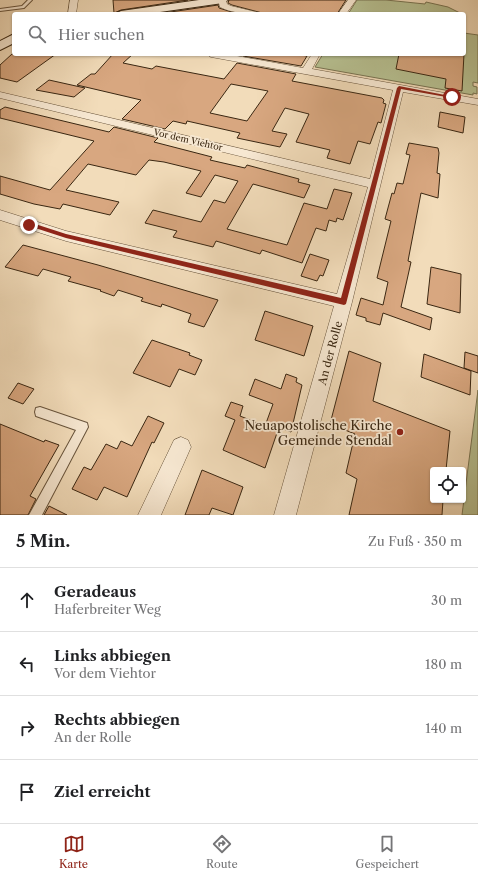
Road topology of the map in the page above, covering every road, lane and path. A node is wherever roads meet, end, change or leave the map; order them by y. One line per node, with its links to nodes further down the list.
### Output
1 (30, 0): 5 (lane)
2 (74, 0): 6 (street)
3 (222, 0): 7 (main road); 8 (street)
4 (352, 0): 9 (street)
5 (0, 10)
6 (72, 12)
7 (135, 12)
8 (250, 12)
9 (343, 12)
10 (0, 34): 11 (main road)
11 (12, 37)
12 (12, 38): 13 (main road)
13 (0, 46)
14 (222, 56): 16 (street)
15 (314, 56): 16 (street)
16 (306, 71): 17 (street)
17 (399, 88): 19 (street); 20 (street)
18 (0, 95): 20 (street, Vor dem Viehtor)
19 (478, 102)
20 (375, 184): 22 (street)
21 (0, 215): 22 (street)
22 (344, 302): 27 (street, An der Rolle)
23 (40, 412): 25 (lane)
24 (181, 447): 26 (street)
25 (35, 515)
26 (149, 515)
27 (285, 515)

